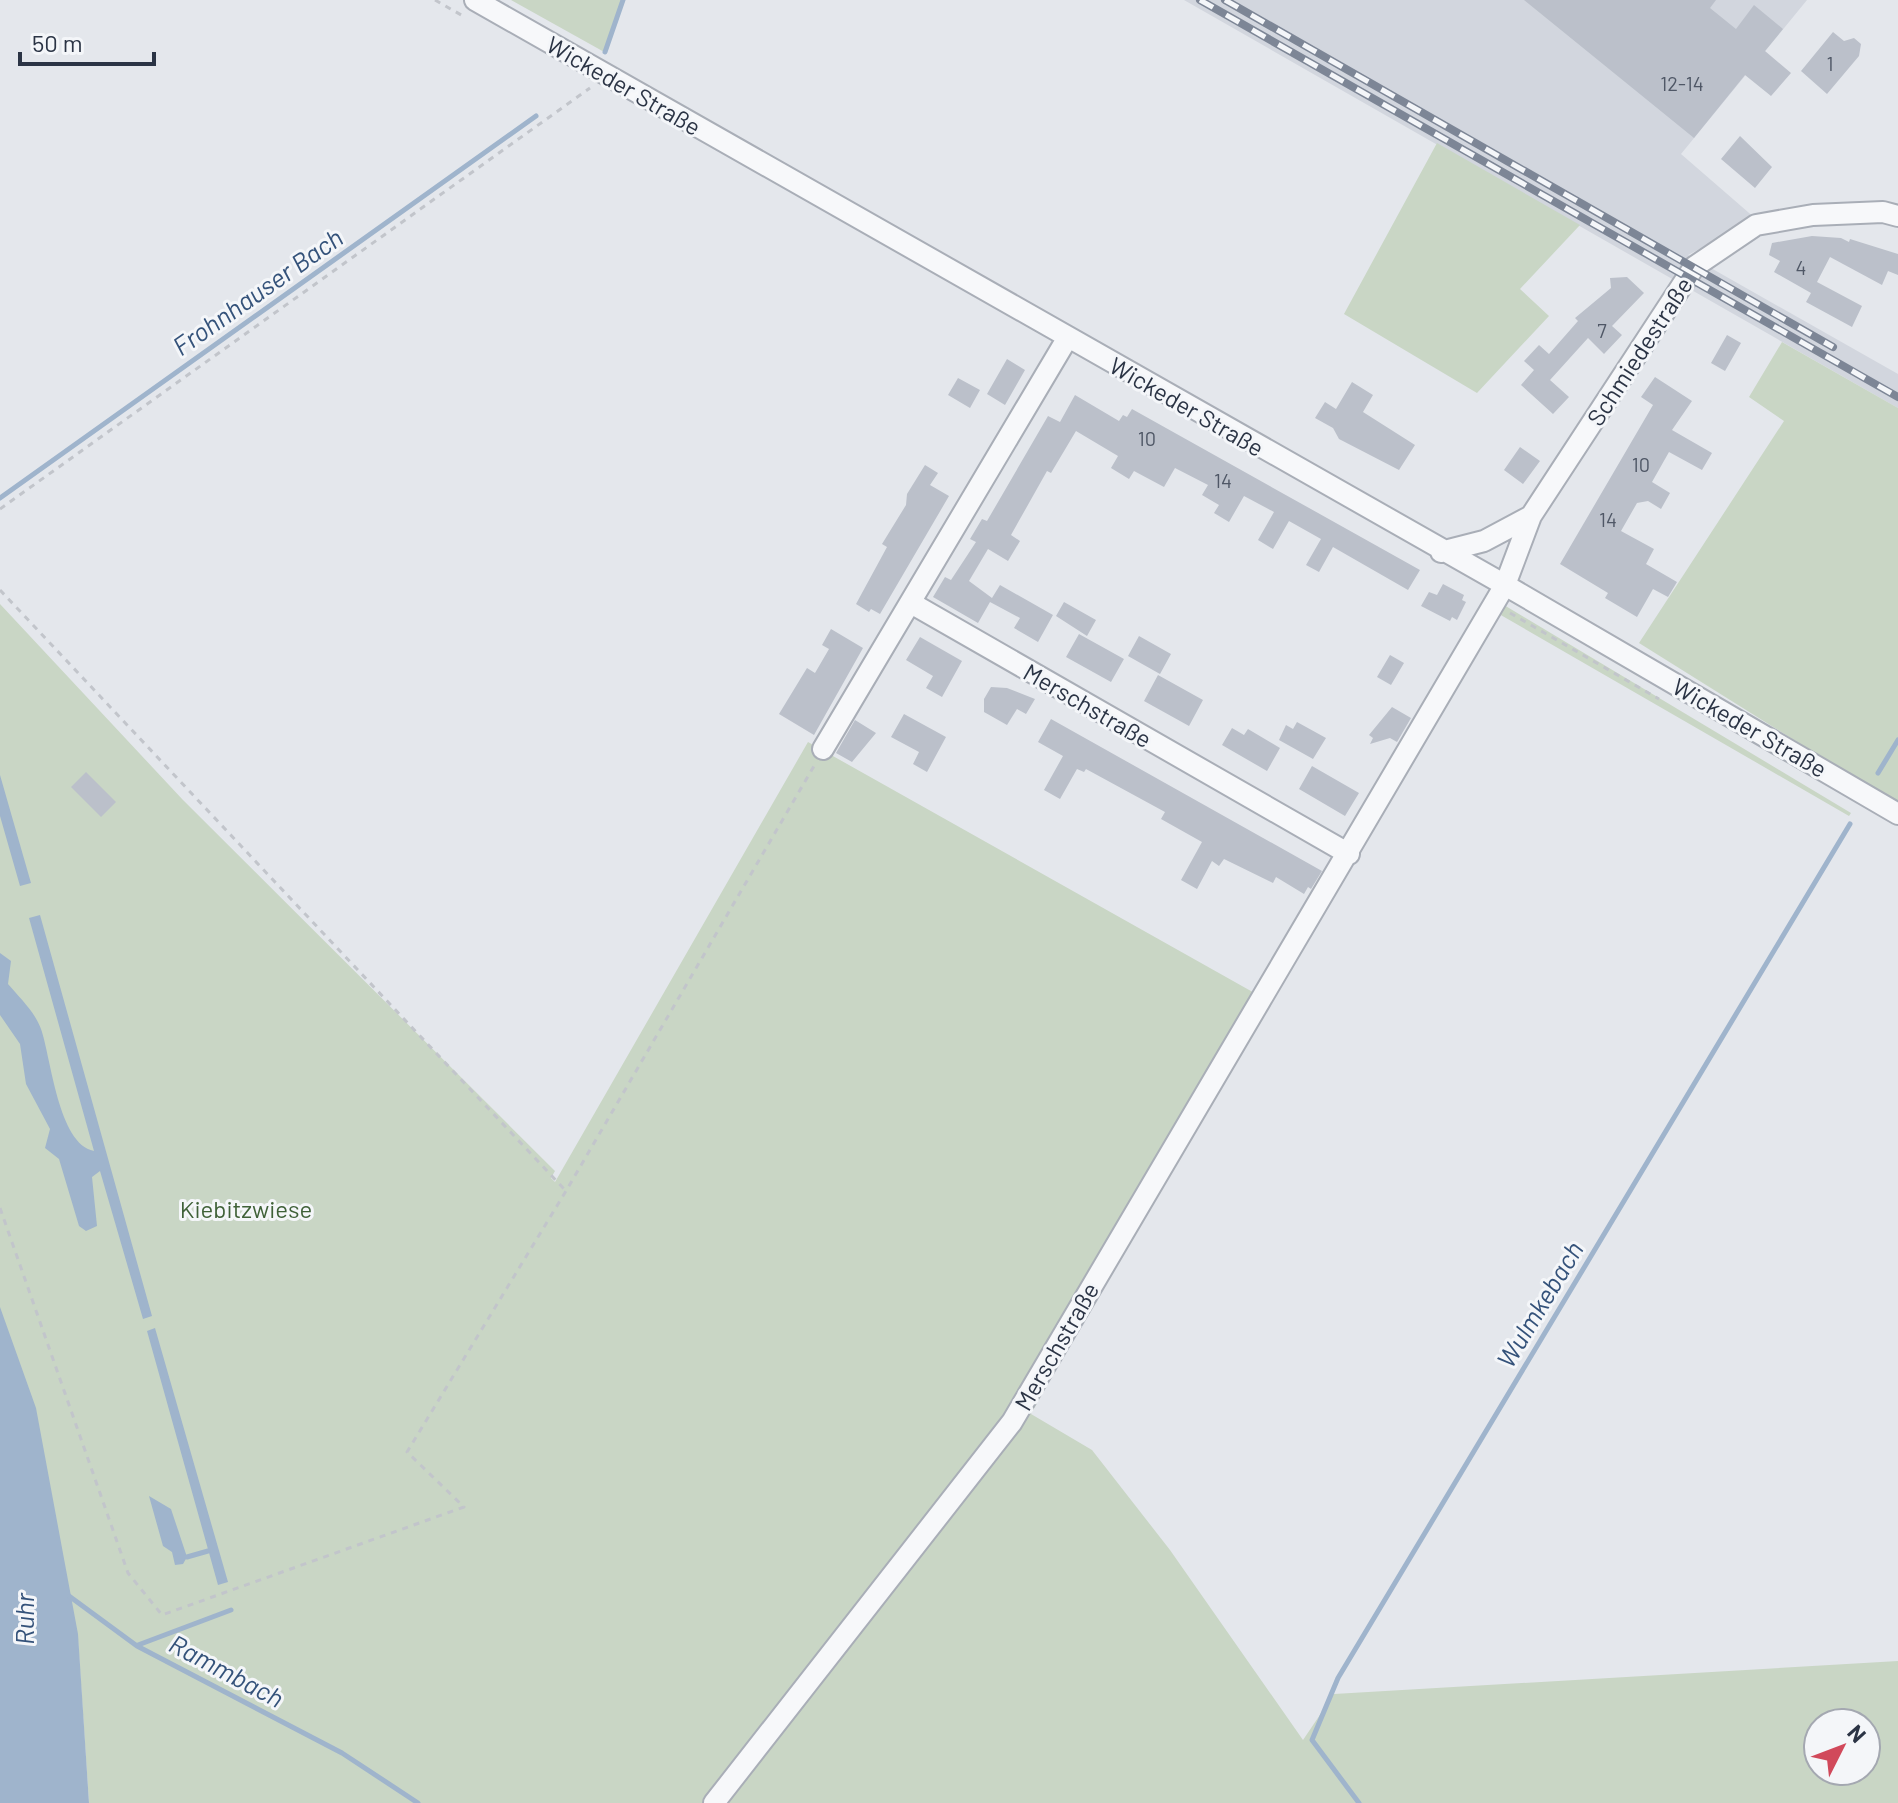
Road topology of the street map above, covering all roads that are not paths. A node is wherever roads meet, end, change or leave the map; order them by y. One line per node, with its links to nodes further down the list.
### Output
1 (475, 0): 3 (street, Wickeder Straße)
2 (1893, 208): 4 (street, Schmiedestraße)
3 (1068, 337): 5 (street, Wickeder Straße); 7 (street)
4 (1531, 516): 5 (street); 6 (street, Schmiedestraße)
5 (1441, 552): 6 (street, Wickeder Straße)
6 (1505, 585): 9 (street, Wickeder Straße); 10 (street, Merschstraße)
7 (911, 603): 8 (street); 10 (street, Merschstraße)
8 (823, 749)
9 (1898, 814)
10 (1349, 854): 11 (street, Merschstraße)
11 (714, 1803)

